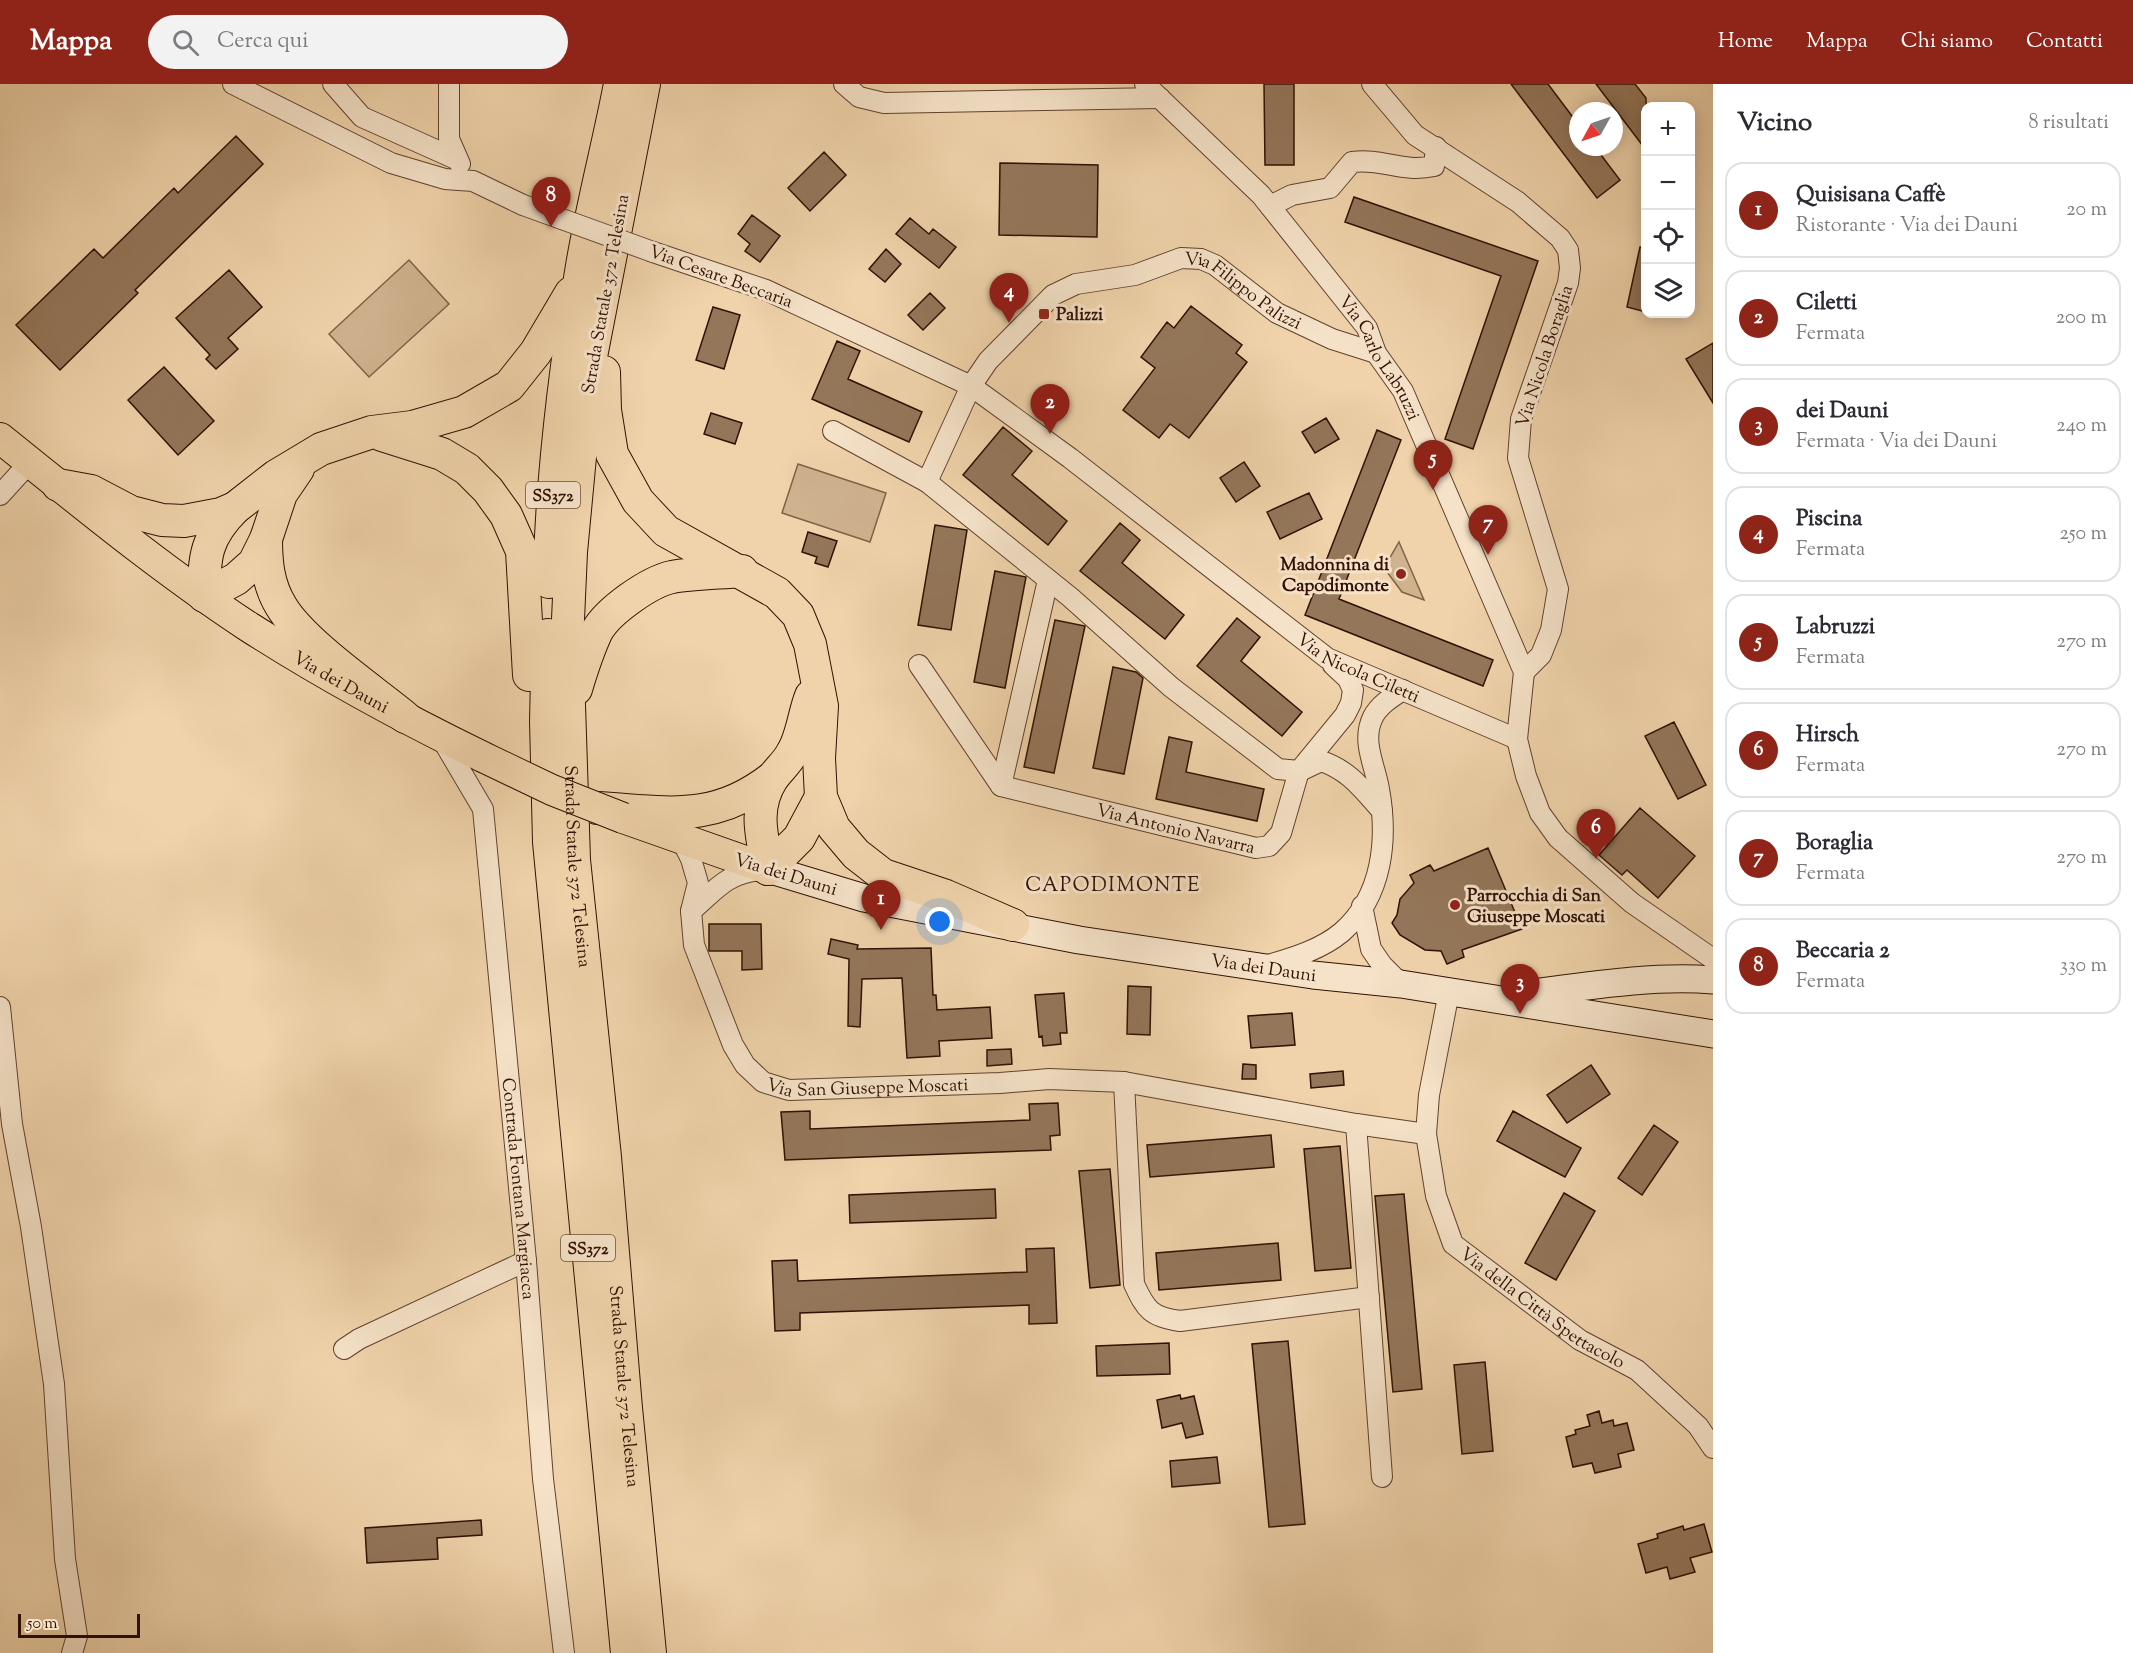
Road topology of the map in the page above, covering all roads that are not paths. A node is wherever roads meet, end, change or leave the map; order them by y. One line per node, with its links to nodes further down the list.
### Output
1 (233, 84): 12 (street, Via Cesare Beccaria)
2 (333, 84): 11 (street)
3 (448, 84): 11 (street)
4 (620, 84): 14 (highway, Strada Statale 372 Telesina / SS372)
5 (644, 84): 15 (highway, Strada Statale 372 Telesina / SS372)
6 (844, 84): 9 (street)
7 (1145, 84): 9 (street, Via Carlo Labruzzi)
8 (1372, 84): 10 (street, Via Nicola Boraglia)
9 (1160, 98): 13 (street, Via Carlo Labruzzi)
10 (1436, 147): 13 (street); 33 (street, Via Nicola Boraglia)
11 (456, 159): 12 (street)
12 (473, 181): 17 (street, Via Cesare Beccaria, bridge)
13 (1270, 206): 16 (street, Via Carlo Labruzzi)
14 (581, 270): 19 (highway); 36 (highway, Strada Statale 372 Telesina / SS372)
15 (596, 324): 28 (highway); 36 (highway, Strada Statale 372 Telesina / SS372)
16 (1376, 353): 17 (street, Via Filippo Palizzi); 33 (street, Via Carlo Labruzzi)
17 (971, 386): 23 (street); 31 (street, Via Nicola Ciletti)
18 (833, 431): 23 (street)
19 (372, 432): 22 (highway); 36 (highway)
20 (0, 438): 21 (main road, Via dei Dauni)
21 (30, 462): 24 (main road, Via dei Dauni); 25 (street)
22 (302, 463): 26 (highway); 27 (highway)
23 (927, 482): 29 (street)
24 (58, 485): 26 (highway); 30 (main road, Via dei Dauni)
25 (0, 495)
26 (235, 508): 30 (highway)
27 (266, 539): 30 (highway); 37 (highway)
28 (742, 571): 34 (highway); 36 (highway)
29 (1048, 580): 40 (street); 42 (street)
30 (204, 596): 37 (main road, Via dei Dauni)
31 (1327, 658): 35 (street, Via Nicola Ciletti); 40 (street, Via Antonio Navarra)
32 (919, 665): 42 (street)
33 (1524, 672): 39 (street, Via Carlo Labruzzi)
34 (816, 681): 41 (highway); 43 (highway)
35 (1403, 690): 39 (street, Via Nicola Ciletti); 44 (street)
36 (558, 715): 69 (highway, Strada Statale 372 Telesina / SS372); 70 (highway, Strada Statale 372 Telesina / SS372)
37 (405, 717): 38 (main road, Via dei Dauni)
38 (440, 736): 45 (main road, Via dei Dauni, bridge); 62 (street, Contrada Fontana Margiacca)
39 (1517, 739): 51 (street)
40 (1299, 771): 42 (street, Via Antonio Navarra); 44 (street)
41 (772, 778): 45 (highway); 47 (highway)
42 (1001, 786)
43 (821, 797): 47 (highway); 50 (highway)
44 (1382, 811): 48 (street)
45 (610, 813): 46 (main road, Via dei Dauni)
46 (682, 841): 47 (main road, Via dei Dauni); 49 (street, Via San Giuseppe Moscati)
47 (768, 869): 49 (street); 50 (main road, Via dei Dauni)
48 (1362, 906): 52 (street); 54 (street)
49 (691, 911): 59 (street, Via San Giuseppe Moscati)
50 (1013, 925): 52 (main road, Via dei Dauni)
51 (1713, 959)
52 (1265, 966): 54 (main road, Via dei Dauni)
53 (1713, 980): 56 (main road)
54 (1401, 984): 55 (main road, Via dei Dauni)
55 (1449, 992): 56 (main road, Via dei Dauni); 61 (street, Via della Città Spettacolo)
56 (1496, 998): 58 (main road, Via dei Dauni)
57 (0, 1007): 67 (street)
58 (1713, 1034)
59 (1124, 1082): 60 (street, Via San Giuseppe Moscati); 63 (street)
60 (1356, 1124): 61 (street, Via San Giuseppe Moscati); 63 (street)
61 (1426, 1134): 65 (street, Via della Città Spettacolo)
62 (526, 1261): 64 (street); 68 (street, Contrada Fontana Margiacca)
63 (1369, 1297): 66 (street)
64 (344, 1349)
65 (1713, 1448)
66 (1382, 1477)
67 (72, 1653)
68 (564, 1653)
69 (627, 1653)
70 (650, 1653)

